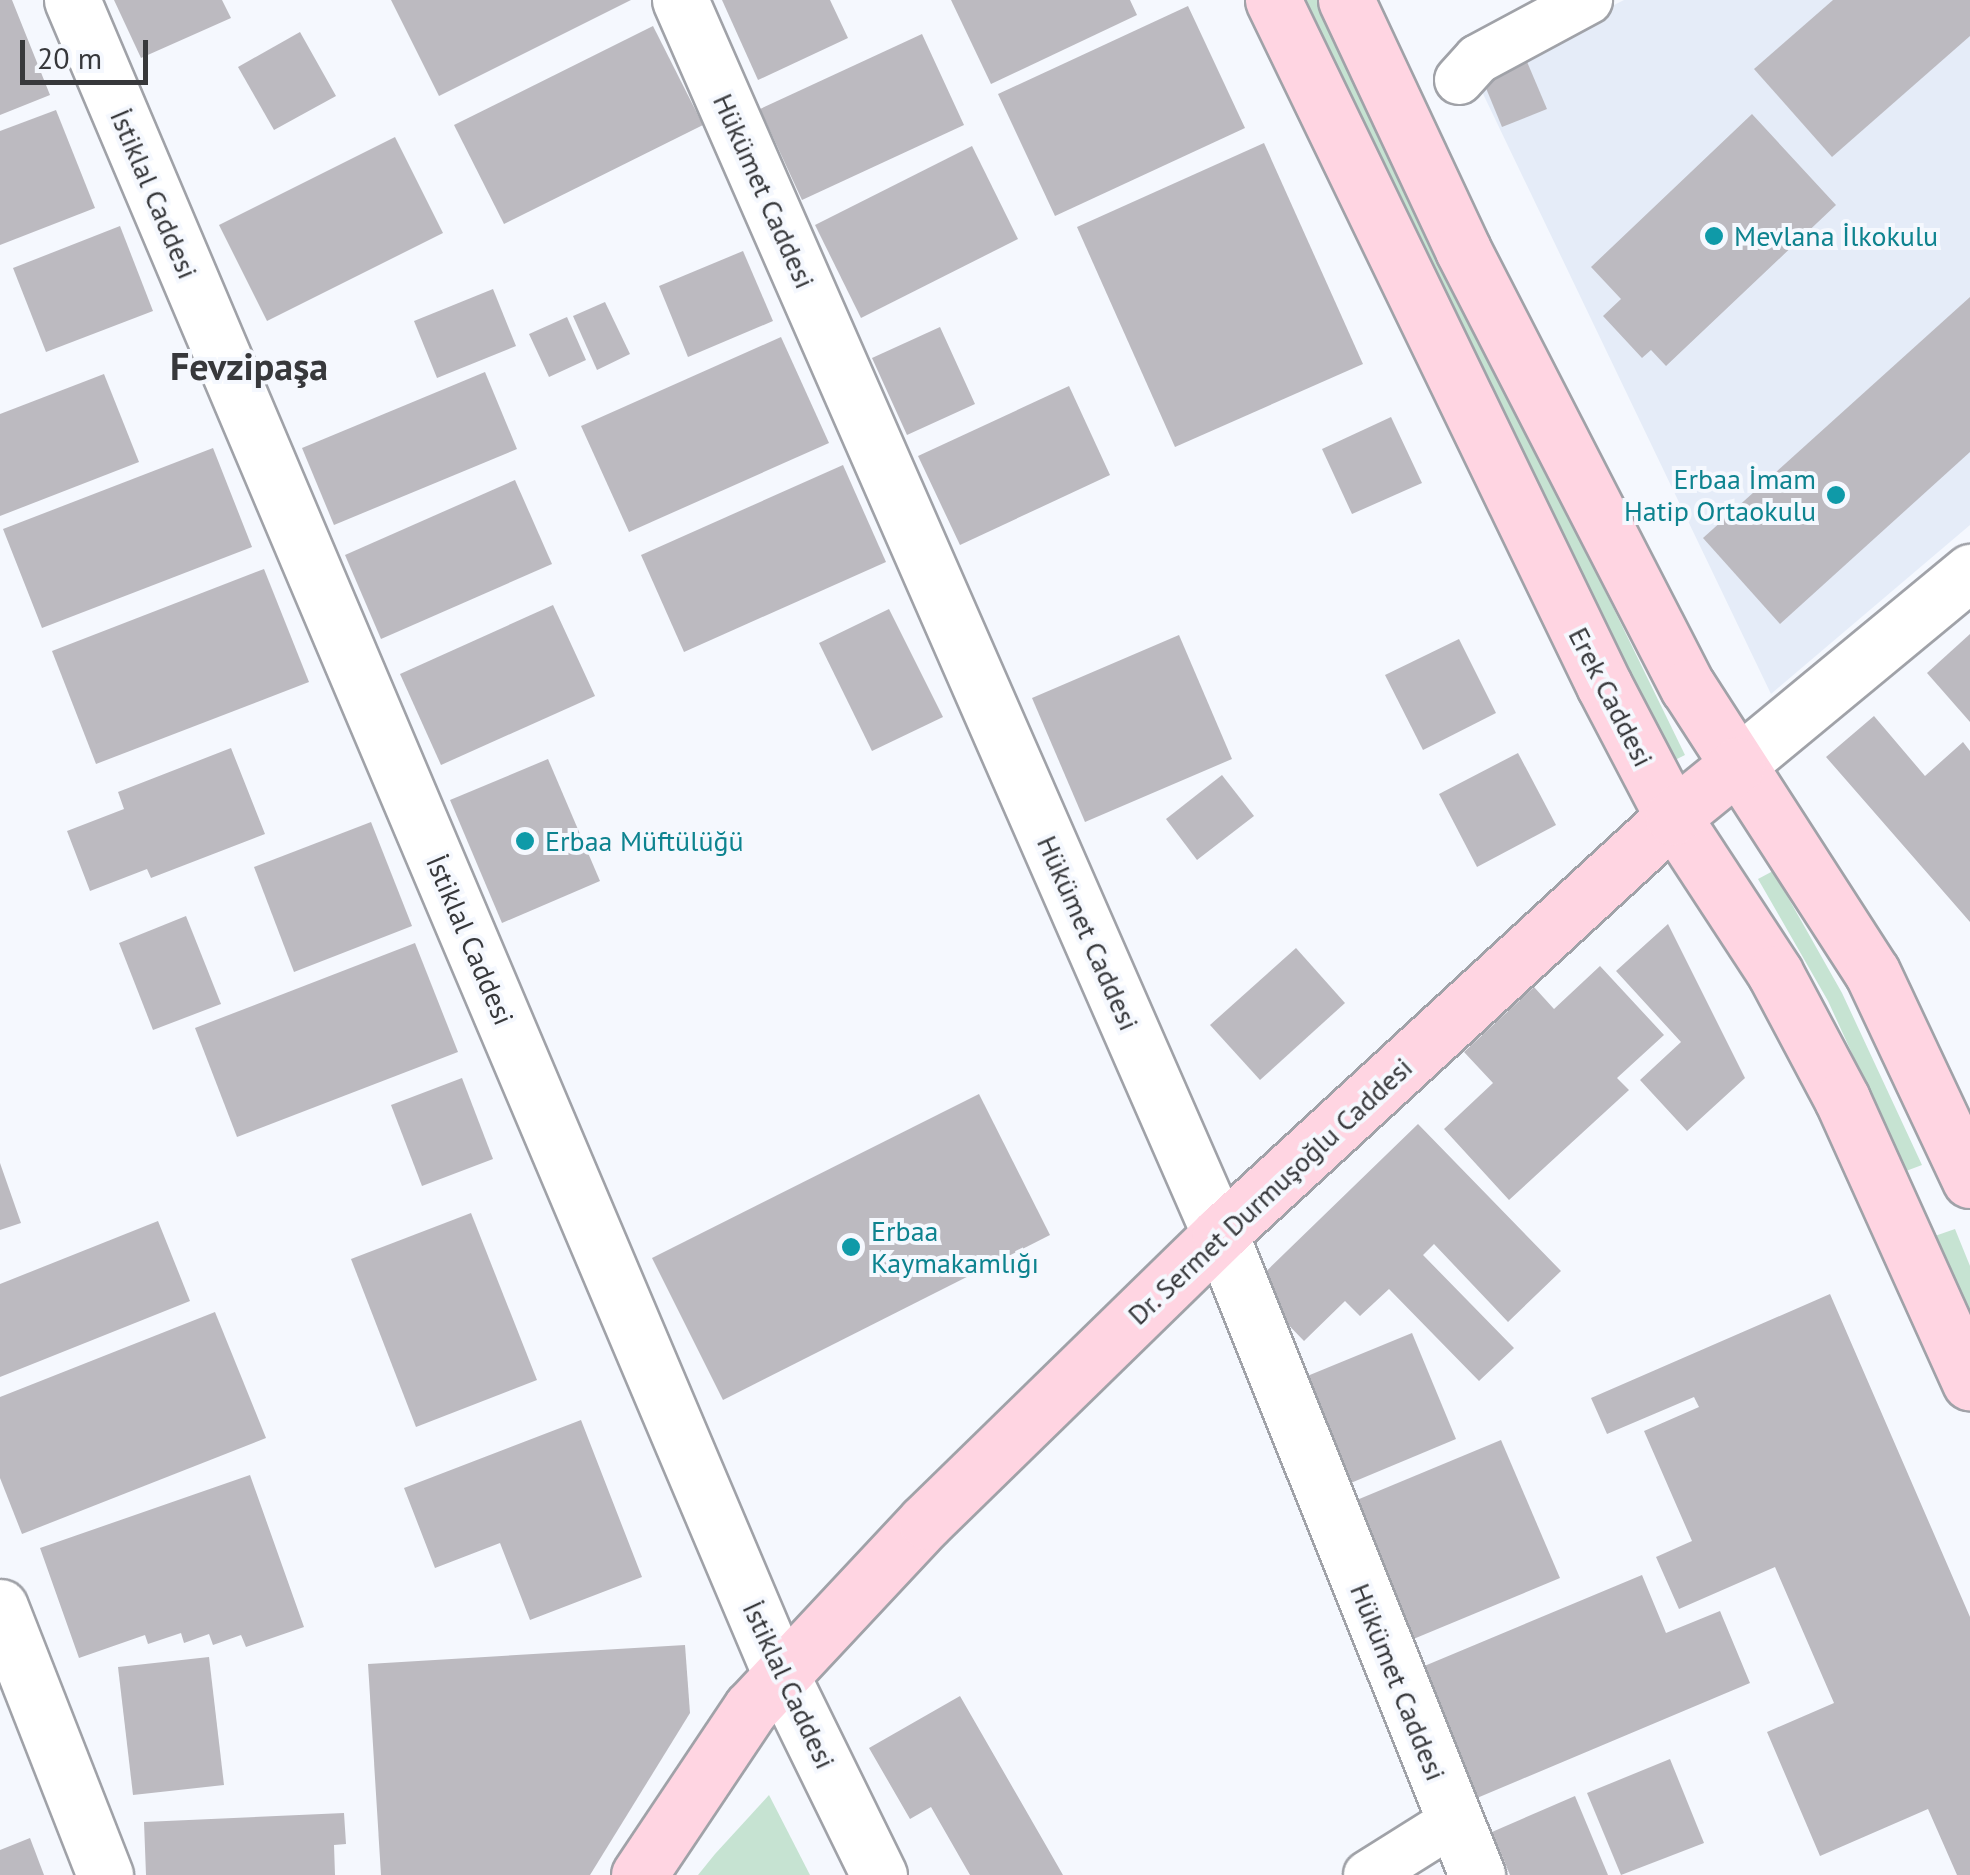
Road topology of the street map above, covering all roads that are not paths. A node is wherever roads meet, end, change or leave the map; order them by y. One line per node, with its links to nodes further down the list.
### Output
1 (72, 0): 14 (street, İstiklal Caddesi)
2 (680, 0): 11 (street, Hükümet Caddesi)
3 (1273, 0): 9 (main road, Erek Caddesi)
4 (1346, 0): 8 (main road)
5 (1588, 0): 6 (street)
6 (1460, 80)
7 (1970, 572): 8 (street, Dr. Sermet Durmuşoğlu Caddesi)
8 (1737, 765): 9 (main road, Dr. Sermet Durmuşoğlu Caddesi); 10 (main road)
9 (1673, 817): 11 (main road, Dr. Sermet Durmuşoğlu Caddesi); 12 (main road, Erek Caddesi)
10 (1969, 1174)
11 (1220, 1234): 14 (main road, Dr. Sermet Durmuşoğlu Caddesi); 15 (street, Hükümet Caddesi)
12 (1970, 1382)
13 (0, 1607): 16 (street)
14 (780, 1673): 17 (main road, Dr. Sermet Durmuşoğlu Caddesi); 18 (street, İstiklal Caddesi)
15 (1454, 1820): 19 (street); 20 (street, Hükümet Caddesi)
16 (105, 1875)
17 (639, 1875)
18 (879, 1875)
19 (1368, 1875)
20 (1477, 1875)

